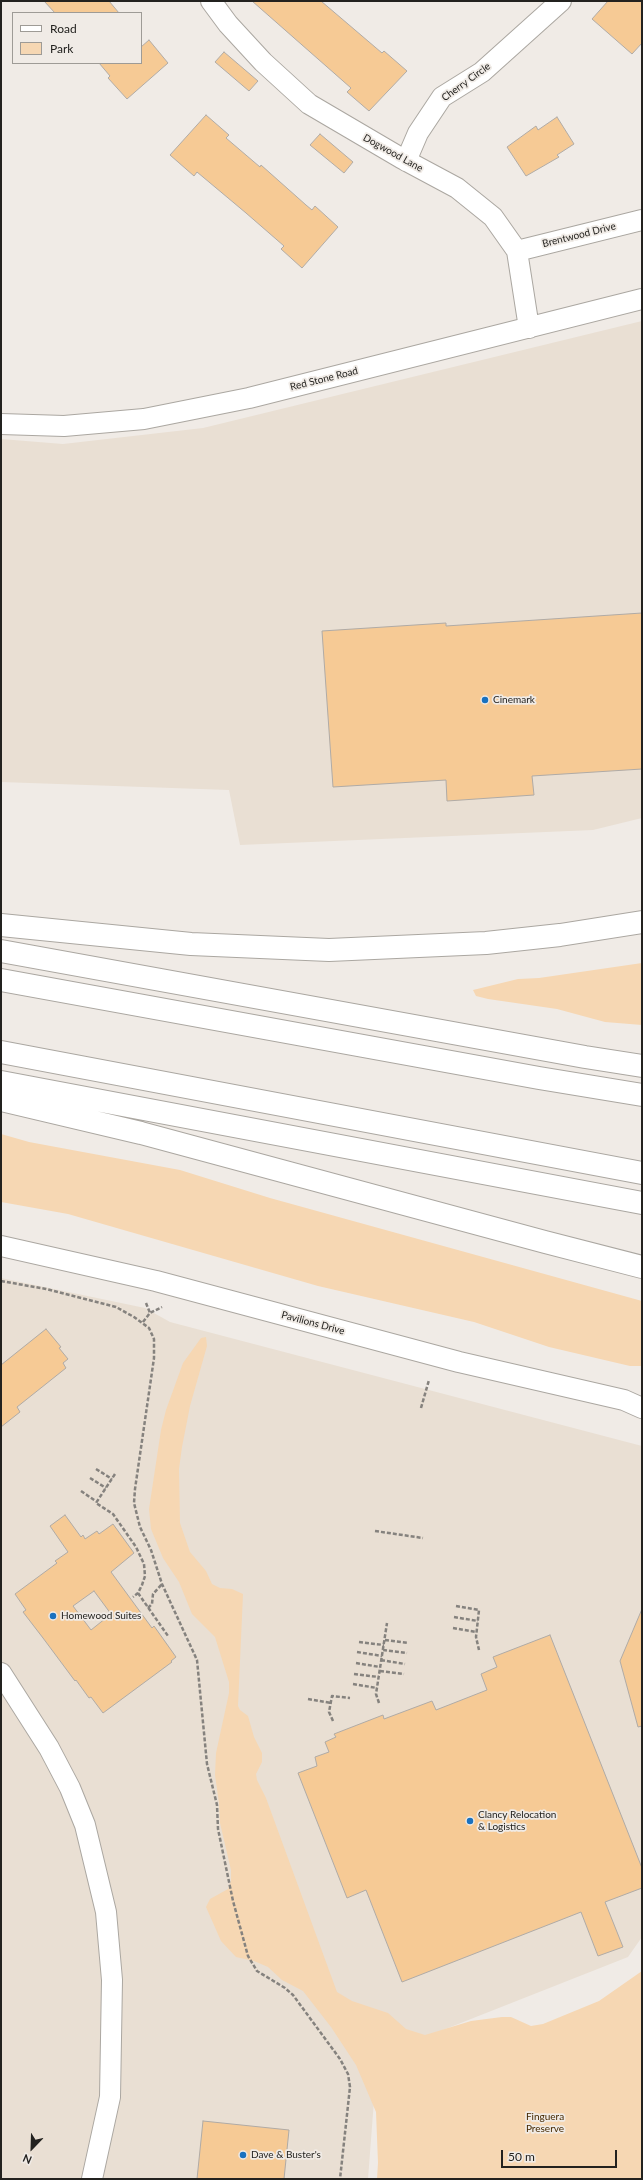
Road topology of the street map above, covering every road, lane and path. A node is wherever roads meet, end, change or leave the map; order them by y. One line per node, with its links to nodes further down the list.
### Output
1 (212, 1): 3 (street, Dogwood Lane)
2 (561, 1): 3 (street, Cherry Circle)
3 (406, 161): 5 (street, Dogwood Lane)
4 (642, 220): 5 (street, Brentwood Drive)
5 (517, 251): 7 (street, Dogwood Lane)
6 (642, 299): 7 (street, Red Stone Road)
7 (529, 328): 8 (street, Red Stone Road)
8 (1, 424)
9 (642, 922): 10 (highway)
10 (1, 925)
11 (1, 951): 14 (highway)
12 (1, 980): 16 (highway)
13 (1, 1052): 18 (highway)
14 (642, 1066)
15 (1, 1082): 19 (highway)
16 (642, 1095)
17 (1, 1100): 21 (highway)
18 (642, 1173)
19 (642, 1203)
20 (1, 1246): 28 (street, Pavilions Drive)
21 (642, 1267)
22 (1, 1281): 26 (path)
23 (146, 1303): 25 (path)
24 (162, 1307): 25 (path)
25 (150, 1313): 26 (path)
26 (143, 1322): 40 (path)
27 (429, 1380): 29 (path)
28 (633, 1399): 30 (street, Pavilions Drive)
29 (421, 1408)
30 (642, 1408)
31 (96, 1468): 34 (path)
32 (115, 1474): 34 (path)
33 (90, 1478): 35 (path)
34 (112, 1479): 35 (path)
35 (106, 1488): 37 (path)
36 (81, 1492): 37 (path)
37 (97, 1502): 41 (path)
38 (375, 1531): 39 (path)
39 (424, 1538)
40 (162, 1584): 44 (path); 77 (path)
41 (138, 1593): 42 (path); 44 (path)
42 (133, 1597)
43 (456, 1606): 46 (path)
44 (148, 1608): 50 (path)
45 (454, 1617): 46 (path)
46 (478, 1621): 49 (path)
47 (387, 1623): 51 (path)
48 (453, 1628): 49 (path)
49 (476, 1632): 56 (path)
50 (168, 1636)
51 (385, 1640): 53 (path); 54 (path)
52 (359, 1642): 54 (path)
53 (408, 1643)
54 (384, 1645): 55 (path)
55 (383, 1650): 58 (path); 59 (path)
56 (479, 1650)
57 (357, 1652): 59 (path)
58 (407, 1653)
59 (382, 1656): 60 (path)
60 (382, 1660): 62 (path); 63 (path)
61 (356, 1663): 63 (path)
62 (405, 1664)
63 (380, 1667): 64 (path)
64 (380, 1671): 67 (path); 68 (path)
65 (1, 1673): 76 (street)
66 (354, 1674): 68 (path)
67 (404, 1674)
68 (379, 1677): 70 (path)
69 (353, 1684): 70 (path)
70 (377, 1688): 74 (path)
71 (350, 1698): 73 (path)
72 (308, 1699): 73 (path)
73 (331, 1703): 75 (path)
74 (379, 1703)
75 (333, 1721)
76 (92, 2179)
77 (340, 2179)

